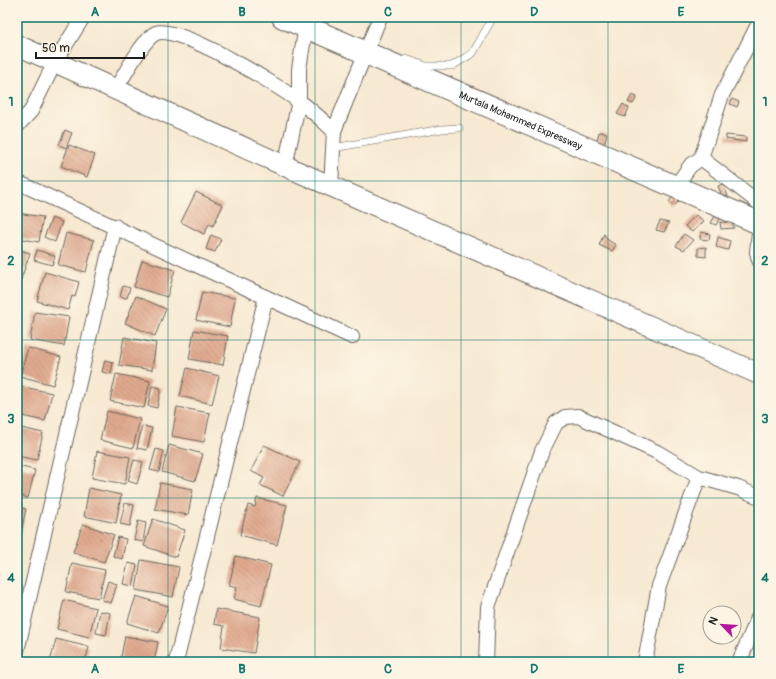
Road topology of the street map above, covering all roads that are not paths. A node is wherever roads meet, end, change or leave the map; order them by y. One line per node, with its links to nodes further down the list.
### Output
1 (83, 17): 10 (street)
2 (283, 17): 5 (main road, Murtala Mohammed Expressway)
3 (380, 17): 8 (street)
4 (493, 17): 9 (lane)
5 (306, 22): 8 (main road, Murtala Mohammed Expressway); 12 (street)
6 (759, 23): 17 (street)
7 (17, 45): 10 (main road)
8 (370, 49): 15 (street); 20 (main road, Murtala Mohammed Expressway)
9 (397, 56)
10 (55, 62): 11 (main road); 13 (street)
11 (116, 89): 12 (street); 18 (main road)
12 (300, 102): 15 (street); 18 (street)
13 (17, 126)
14 (459, 128): 16 (lane)
15 (334, 131): 16 (street)
16 (333, 148): 21 (street)
17 (701, 158): 20 (street); 22 (street)
18 (285, 166): 21 (main road)
19 (17, 182): 24 (street)
20 (676, 186): 23 (main road, Murtala Mohammed Expressway)
21 (331, 187): 29 (main road)
22 (759, 203)
23 (759, 223)
24 (115, 226): 27 (street); 33 (street)
25 (759, 233): 26 (street)
26 (759, 260)
27 (266, 297): 28 (street); 34 (street)
28 (352, 337)
29 (758, 371)
30 (699, 477): 31 (street); 35 (street); 36 (street)
31 (759, 497)
32 (759, 616): 37 (street)
33 (17, 651)
34 (176, 662)
35 (486, 662)
36 (645, 662)
37 (739, 662)

